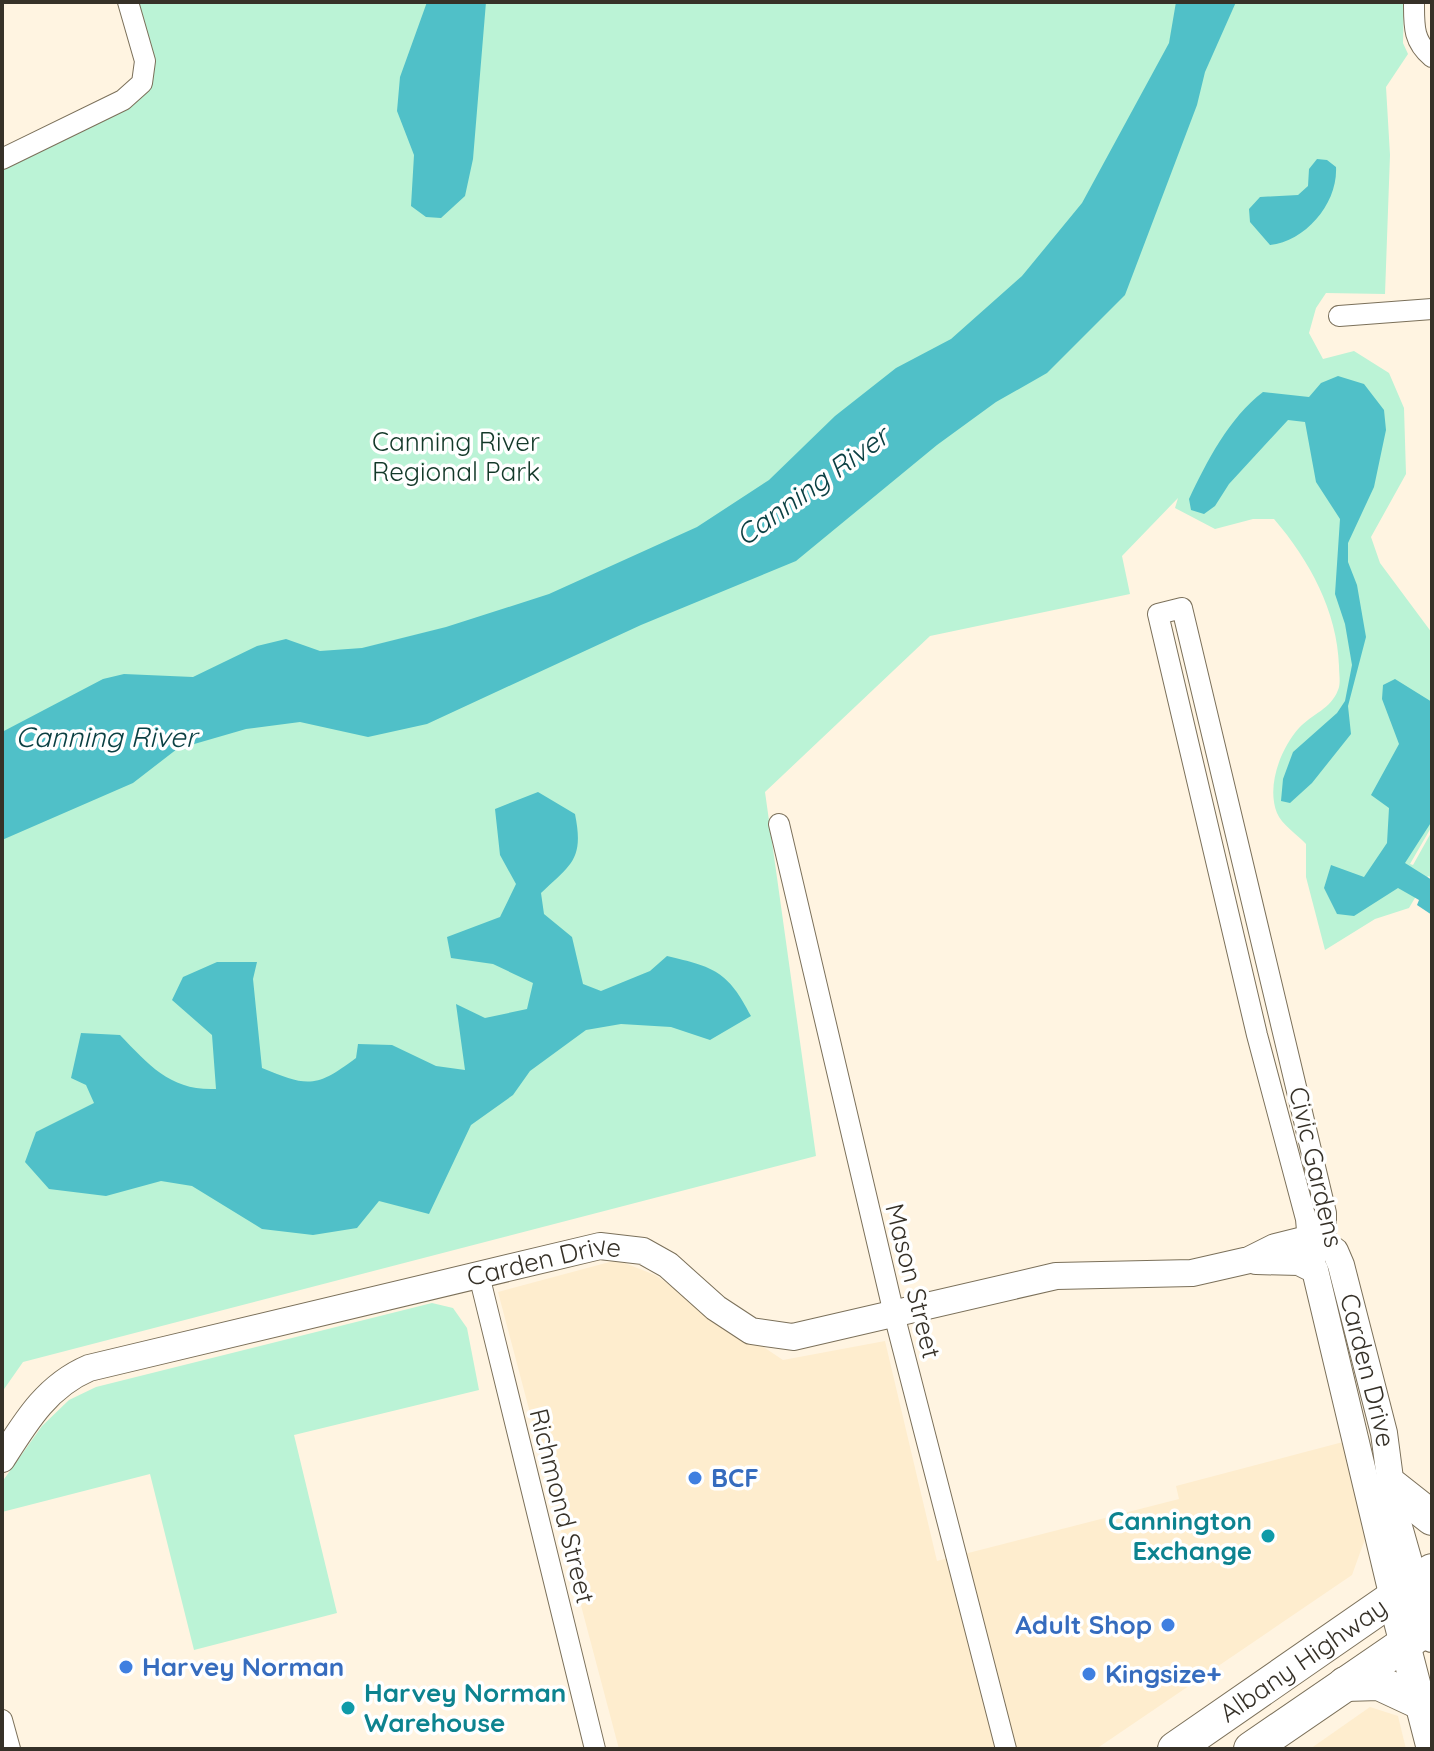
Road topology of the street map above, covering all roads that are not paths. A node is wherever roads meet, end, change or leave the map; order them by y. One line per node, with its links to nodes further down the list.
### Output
1 (128, 2): 4 (street)
2 (1414, 2): 3 (street)
3 (1432, 57)
4 (2, 159)
5 (1432, 309): 6 (street)
6 (1339, 316)
7 (779, 824): 10 (street, Mason Street)
8 (1315, 1249): 8 (street, Civic Gardens); 10 (street, Carden Drive); 11 (street, Carden Drive); 12 (street, Carden Drive)
9 (479, 1275): 10 (street, Carden Drive); 13 (street, Carden Drive); 22 (street, Richmond Street)
10 (894, 1314): 23 (street, Mason Street)
11 (1378, 1408): 12 (street); 14 (street, Carden Drive)
12 (1348, 1415): 16 (street, Carden Drive)
13 (2, 1459)
14 (1393, 1487): 15 (highway); 16 (street, Carden Drive)
15 (1432, 1518)
16 (1414, 1584): 17 (main road); 24 (highway, Albany Highway)
17 (1425, 1633): 18 (highway, Albany Highway); 19 (main road)
18 (1345, 1684): 19 (highway); 25 (highway, Albany Highway)
19 (1422, 1703): 26 (main road)
20 (2, 1720): 21 (street)
21 (10, 1749)
22 (595, 1749)
23 (1006, 1749)
24 (1175, 1749)
25 (1251, 1749)
26 (1432, 1749)

